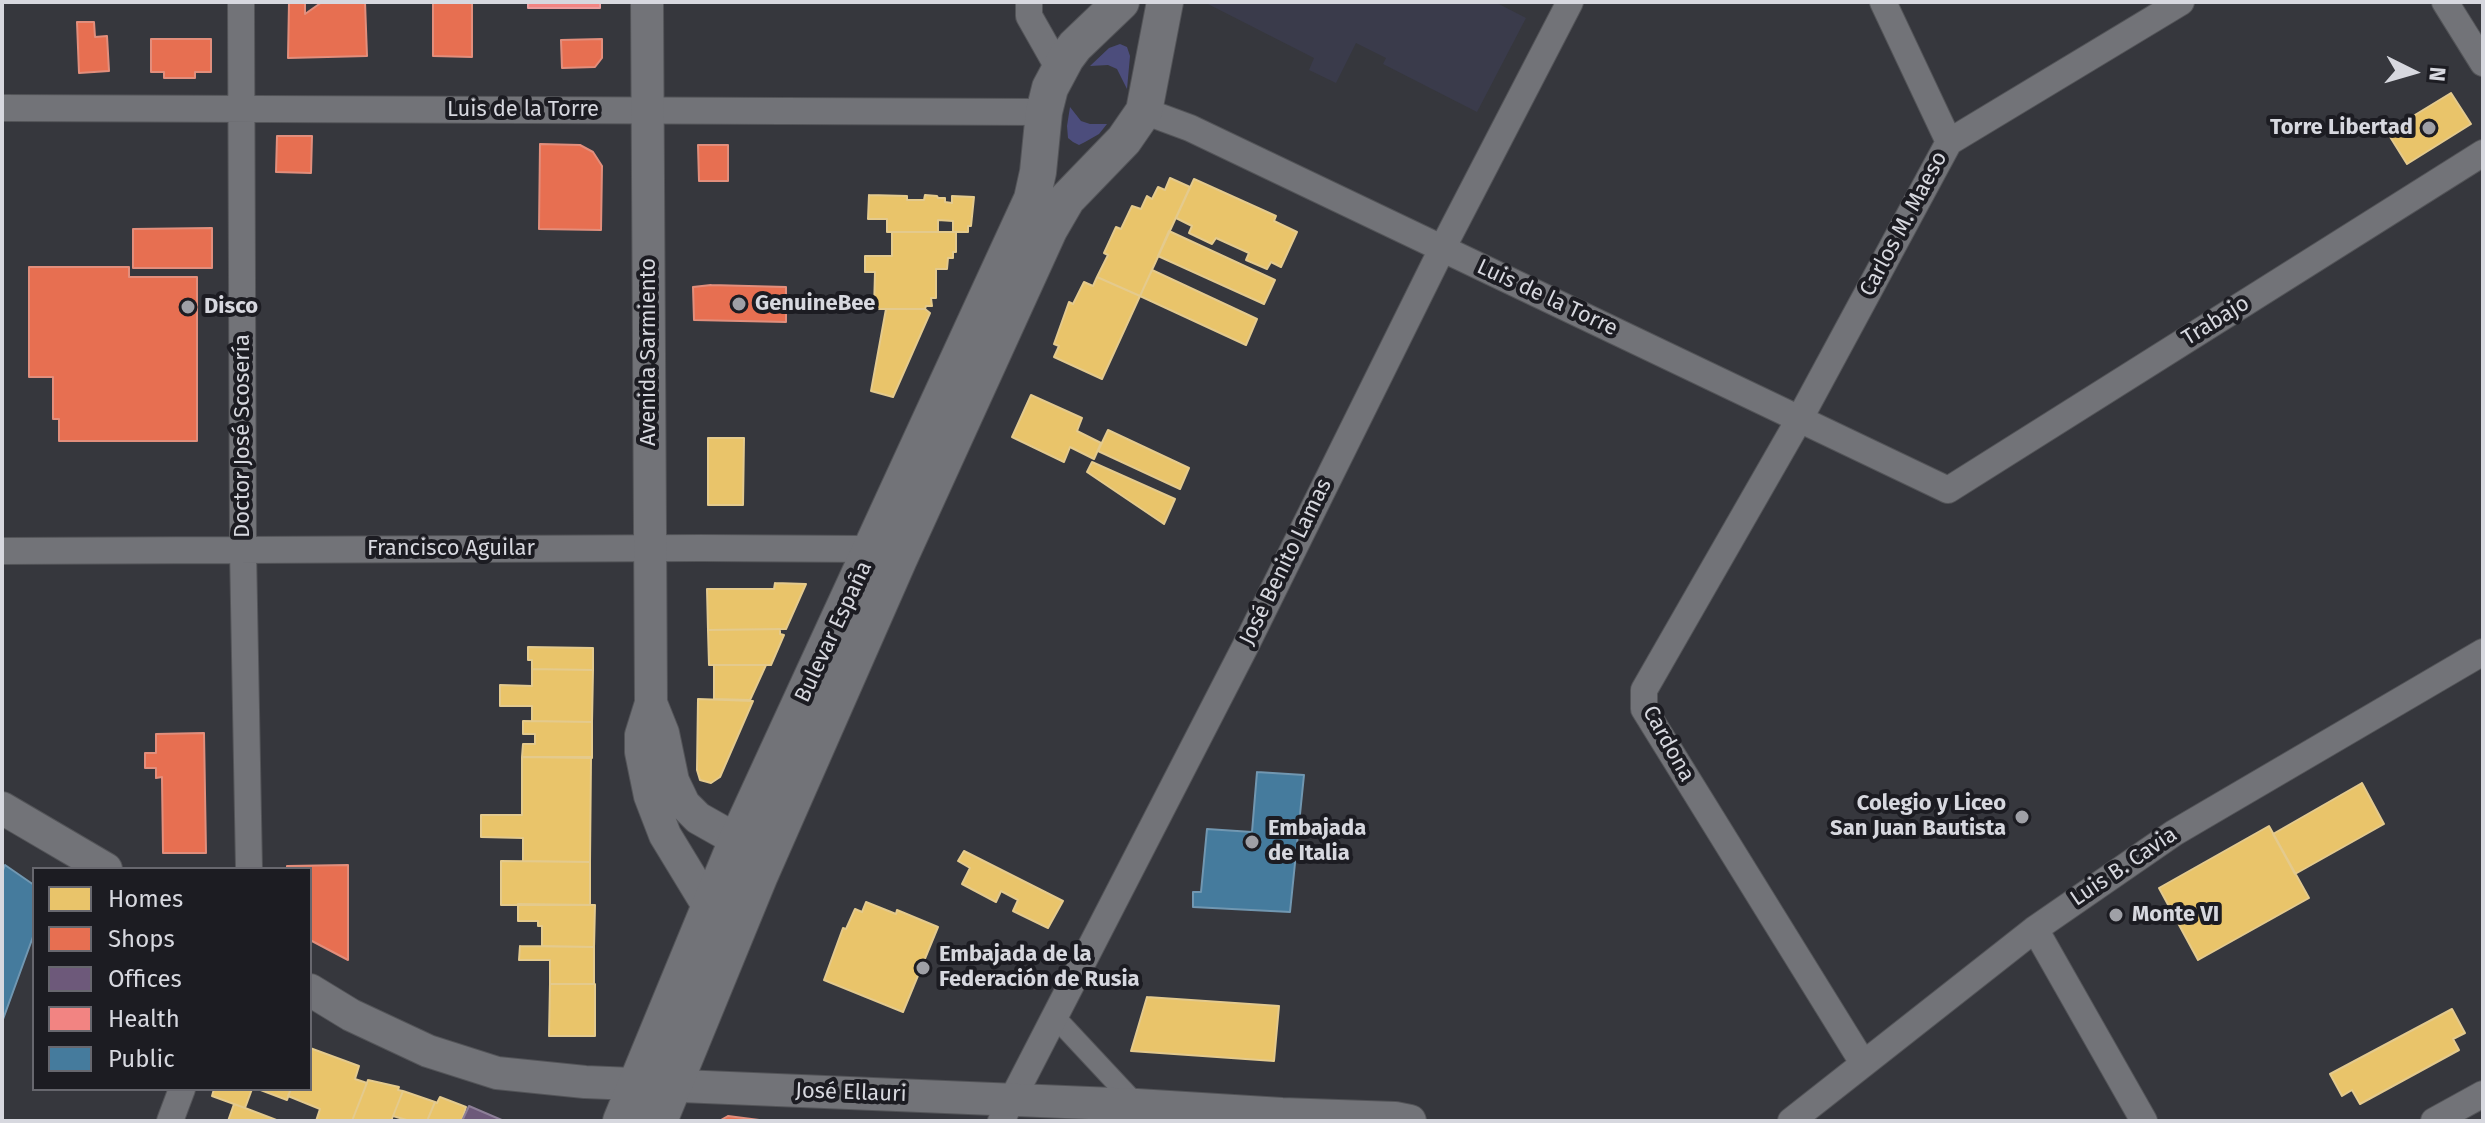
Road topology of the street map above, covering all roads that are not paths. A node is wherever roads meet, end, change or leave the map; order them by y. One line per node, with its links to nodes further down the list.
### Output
1 (241, 2): 14 (street, Doctor José Scosería)
2 (647, 2): 15 (street, Avenida Sarmiento)
3 (1029, 2): 12 (street)
4 (1165, 2): 10 (main road, Bulevar España)
5 (1570, 2): 21 (street, José Benito Lamas)
6 (1883, 2): 18 (street)
7 (2181, 2): 18 (street, Carlos M. Maeso)
8 (2445, 2): 11 (street)
9 (1111, 13): 10 (main road, Bulevar España); 12 (main road, Bulevar España)
10 (1156, 46): 16 (main road, Bulevar España)
11 (2483, 63)
12 (1059, 69): 17 (main road, Bulevar España)
13 (2, 108): 14 (street, Luis de la Torre)
14 (240, 109): 15 (street, Luis de la Torre); 25 (street, Doctor José Scosería)
15 (648, 111): 17 (street, Luis de la Torre); 24 (street, Avenida Sarmiento)
16 (1144, 111): 20 (main road, Bulevar España); 21 (street, Luis de la Torre)
17 (1042, 128): 20 (main road); 27 (main road, Bulevar España)
18 (1949, 142): 22 (street, Carlos M. Maeso)
19 (2483, 153): 23 (street, Trabajo)
20 (1097, 165): 27 (main road, Bulevar España)
21 (1442, 249): 22 (street, Luis de la Torre); 38 (street, José Benito Lamas)
22 (1800, 418): 23 (street, Luis de la Torre); 39 (street, Cardona)
23 (1948, 490)
24 (651, 548): 25 (street, Francisco Aguilar); 27 (street, Francisco Aguilar); 29 (street, Avenida Sarmiento)
25 (243, 550): 26 (street, Francisco Aguilar); 33 (street, Doctor José Scosería)
26 (2, 551)
27 (886, 554): 31 (main road, Bulevar España); 34 (main road, Bulevar España)
28 (2483, 652): 36 (street, Luis B. Cavia)
29 (651, 703): 31 (street, Avenida Sarmiento); 35 (street, Avenida Sarmiento)
30 (2, 808): 32 (street)
31 (737, 840): 34 (street, Avenida Sarmiento); 35 (main road, Bulevar España)
32 (103, 867)
33 (249, 867)
34 (760, 875): 41 (main road, Bulevar España)
35 (710, 909): 40 (main road, Bulevar España)
36 (2035, 929): 39 (street, Luis B. Cavia); 51 (street)
37 (312, 991): 40 (street, José Ellauri)
38 (1053, 1015): 44 (street, José Benito Lamas); 45 (street)
39 (1863, 1063): 50 (street, Luis B. Cavia)
40 (636, 1083): 41 (street, José Ellauri); 47 (main road, Bulevar España)
41 (674, 1085): 44 (street, José Ellauri); 48 (main road, Bulevar España)
42 (181, 1091): 46 (street)
43 (2483, 1094): 52 (street)
44 (1006, 1110): 45 (street, José Ellauri)
45 (1143, 1113): 49 (street, José Ellauri)
46 (170, 1121)
47 (621, 1121)
48 (659, 1121)
49 (1410, 1121)
50 (1791, 1121)
51 (2144, 1121)
52 (2434, 1121)

